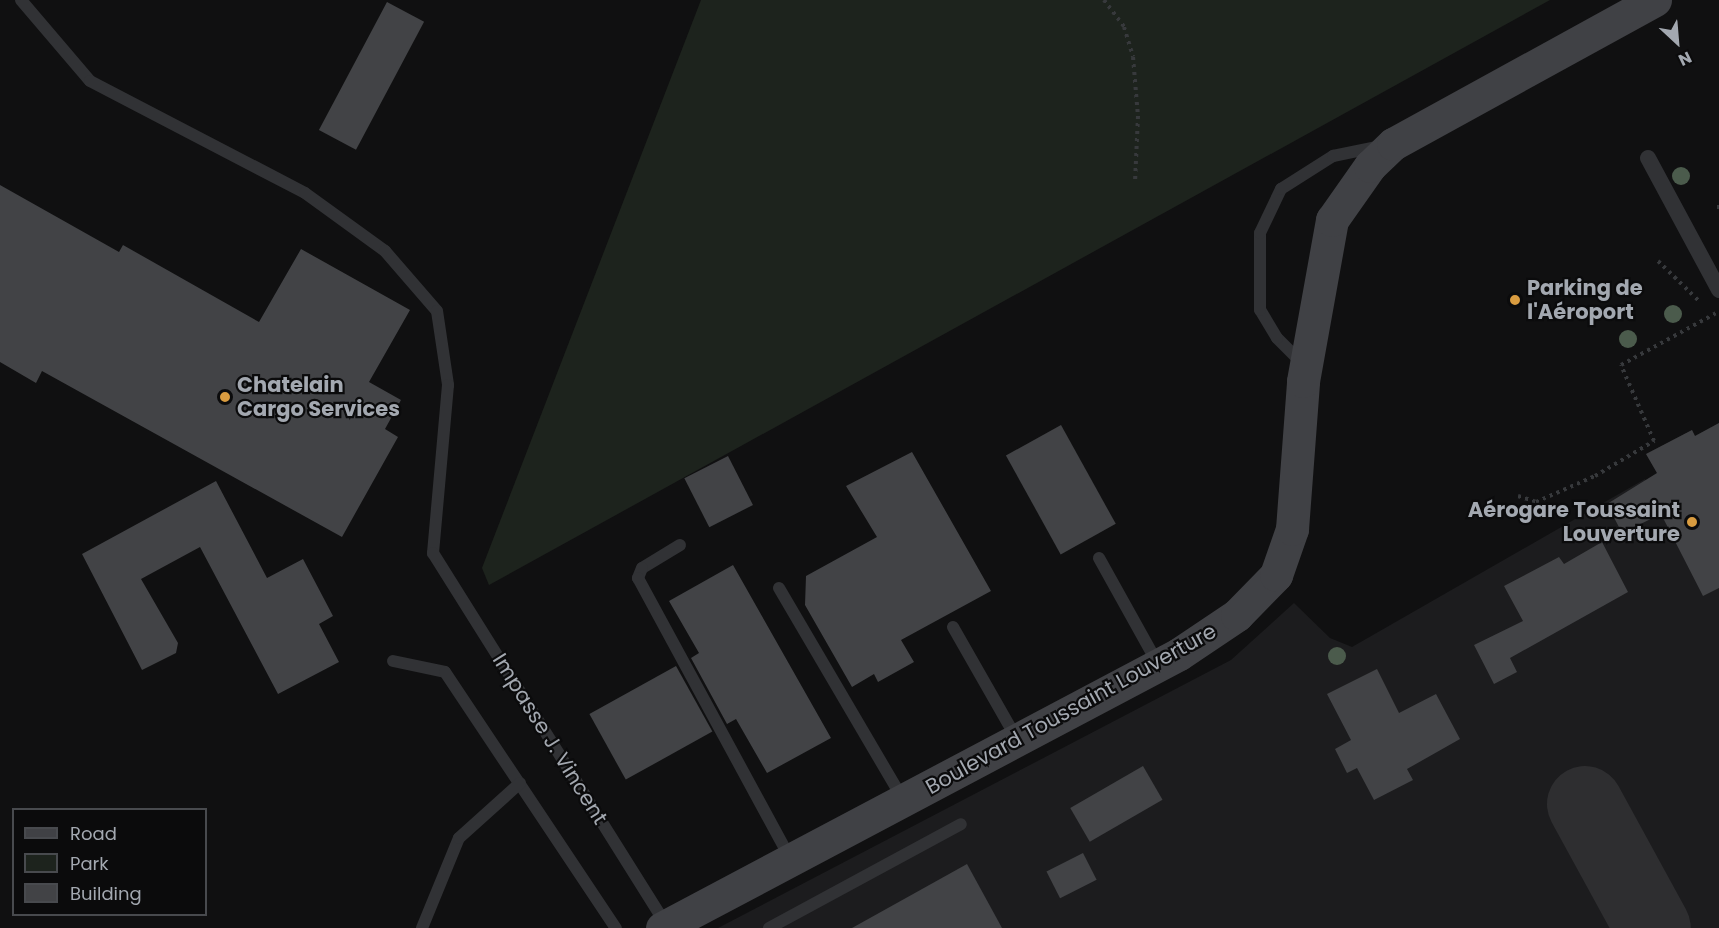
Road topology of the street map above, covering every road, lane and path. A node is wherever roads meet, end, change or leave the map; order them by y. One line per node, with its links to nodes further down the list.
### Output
1 (21, 0): 25 (lane, Impasse J. Vincent)
2 (1104, 0): 6 (path)
3 (1655, 0): 4 (main road, Boulevard Toussaint Louverture)
4 (1393, 144): 12 (main road, Boulevard Toussaint Louverture); 12 (lane)
5 (1648, 158): 8 (street)
6 (1135, 182)
7 (1658, 261): 9 (path)
8 (1716, 298): 10 (path)
9 (1706, 305)
10 (1719, 306)
11 (1719, 311): 13 (path)
12 (1305, 367): 19 (main road, Boulevard Toussaint Louverture)
13 (1518, 496)
14 (680, 545): 24 (lane)
15 (1099, 558): 19 (lane)
16 (778, 588): 22 (lane)
17 (953, 627): 20 (lane)
18 (393, 661): 21 (lane)
19 (1159, 665): 20 (main road, Boulevard Toussaint Louverture)
20 (1017, 740): 22 (main road, Boulevard Toussaint Louverture)
21 (520, 783): 26 (lane); 27 (lane)
22 (904, 800): 24 (main road, Boulevard Toussaint Louverture)
23 (961, 824): 28 (lane)
24 (791, 860): 25 (main road, Boulevard Toussaint Louverture)
25 (676, 924)
26 (422, 928)
27 (616, 928)
28 (769, 928)

